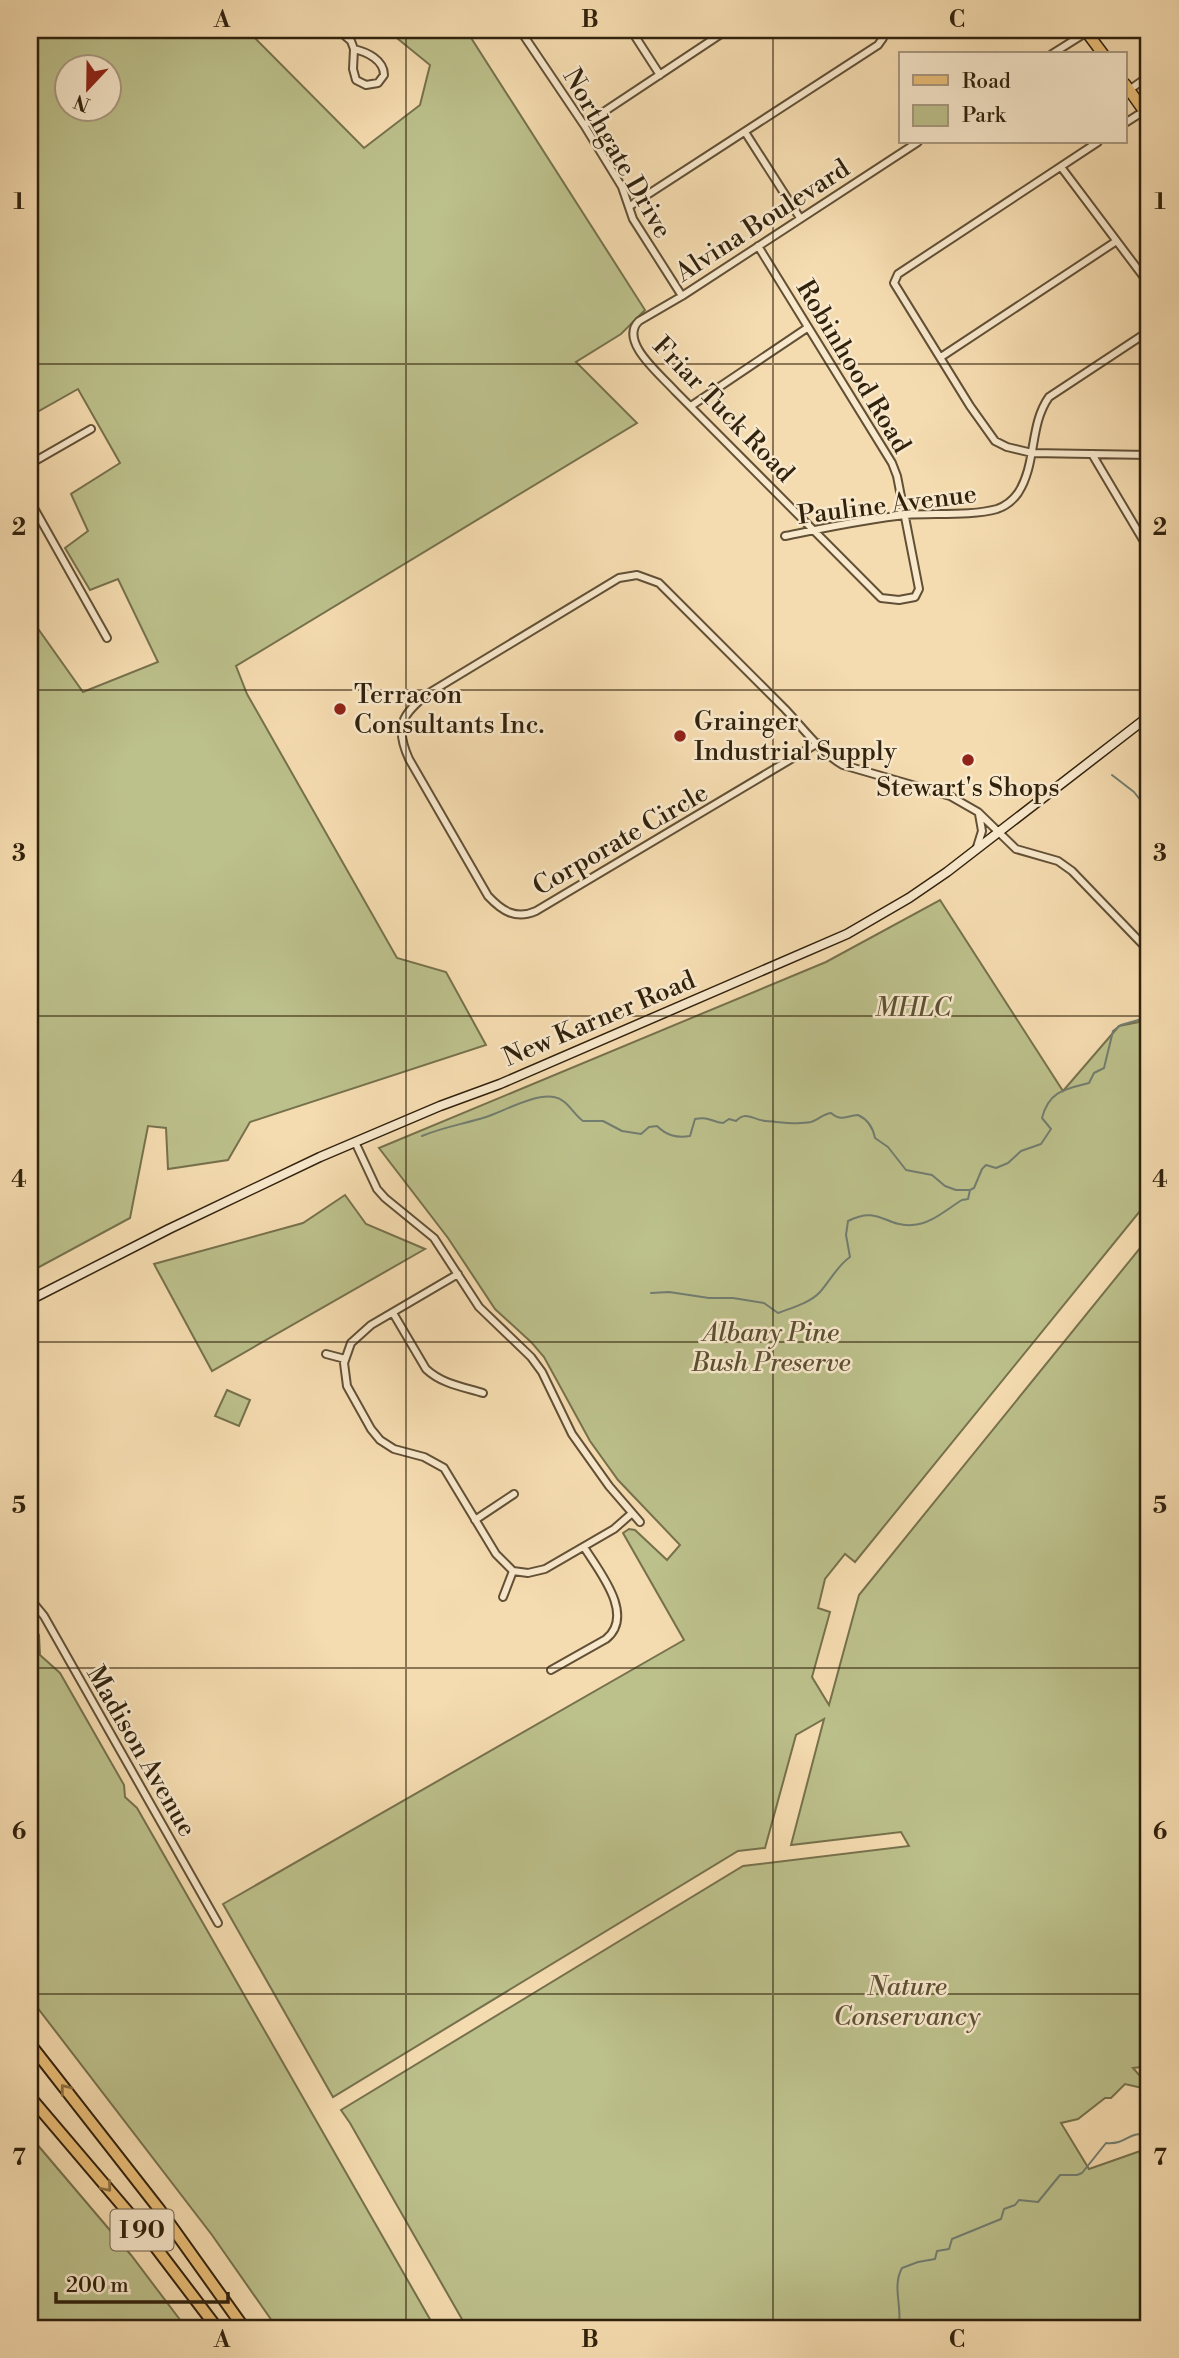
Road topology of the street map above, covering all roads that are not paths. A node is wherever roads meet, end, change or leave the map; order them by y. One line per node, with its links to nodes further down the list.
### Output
1 (338, 30): 7 (street)
2 (520, 30): 16 (street, Northgate Drive)
3 (631, 30): 10 (street)
4 (727, 30): 10 (street)
5 (883, 30): 17 (street)
6 (1086, 31): 8 (street); 9 (main road)
7 (355, 49): 7 (street)
8 (1055, 52)
9 (1102, 52)
10 (660, 75): 16 (street)
11 (1149, 76): 12 (street)
12 (1127, 87): 14 (main road)
13 (1149, 92): 14 (street)
14 (1143, 110): 15 (street)
15 (1126, 122)
16 (584, 125): 21 (street, Northgate Drive)
17 (745, 132): 21 (street); 22 (street)
18 (915, 144): 22 (street, Alvina Boulevard)
19 (1095, 144): 20 (street)
20 (1061, 167): 23 (street); 30 (street)
21 (630, 206): 26 (street, Northgate Drive)
22 (800, 218): 24 (street, Alvina Boulevard)
23 (1115, 242): 25 (street); 30 (street)
24 (758, 246): 26 (street, Alvina Boulevard); 27 (street, Robinhood Road)
25 (1149, 284)
26 (682, 296): 29 (street, Alvina Boulevard)
27 (807, 328): 31 (street); 38 (street, Robinhood Road)
28 (1149, 331): 33 (street, Pauline Avenue)
29 (632, 335): 31 (street, Friar Tuck Road)
30 (941, 357): 33 (street)
31 (691, 406): 39 (street, Friar Tuck Road)
32 (91, 429): 36 (street)
33 (1032, 453): 34 (street); 38 (street, Pauline Avenue)
34 (1092, 454): 35 (street); 41 (street)
35 (1149, 455)
36 (30, 464)
37 (30, 501): 43 (street)
38 (905, 515): 39 (street, Pauline Avenue); 42 (street, Robinhood Road)
39 (814, 530): 40 (street, Pauline Avenue); 42 (street, Friar Tuck Road)
40 (785, 536)
41 (1149, 550)
42 (881, 598)
43 (107, 638)
44 (1149, 716): 47 (main road, New Karner Road)
45 (818, 743): 45 (street, Corporate Circle); 46 (street, Corporate Circle)
46 (978, 812): 47 (street, Corporate Circle); 48 (street)
47 (999, 831): 48 (main road, New Karner Road); 49 (street, Corporate Circle)
48 (975, 850): 50 (main road, New Karner Road)
49 (1149, 951)
50 (355, 1142): 51 (street); 52 (main road, New Karner Road)
51 (458, 1274): 53 (street); 58 (street)
52 (30, 1300)
53 (393, 1312): 55 (street); 56 (street)
54 (326, 1354): 55 (street)
55 (345, 1359): 59 (street)
56 (483, 1392)
57 (514, 1494): 59 (street)
58 (631, 1514): 60 (street); 61 (street)
59 (475, 1520): 62 (street)
60 (640, 1522)
61 (584, 1547): 62 (street); 65 (street)
62 (513, 1571): 63 (street)
63 (503, 1597)
64 (30, 1599): 66 (street, Madison Avenue)
65 (551, 1670)
66 (218, 1923)
67 (30, 2044): 70 (highway, I 90, one-way to 67)
68 (30, 2096): 69 (highway, I 90, one-way to 69)
69 (217, 2328)
70 (244, 2328)

